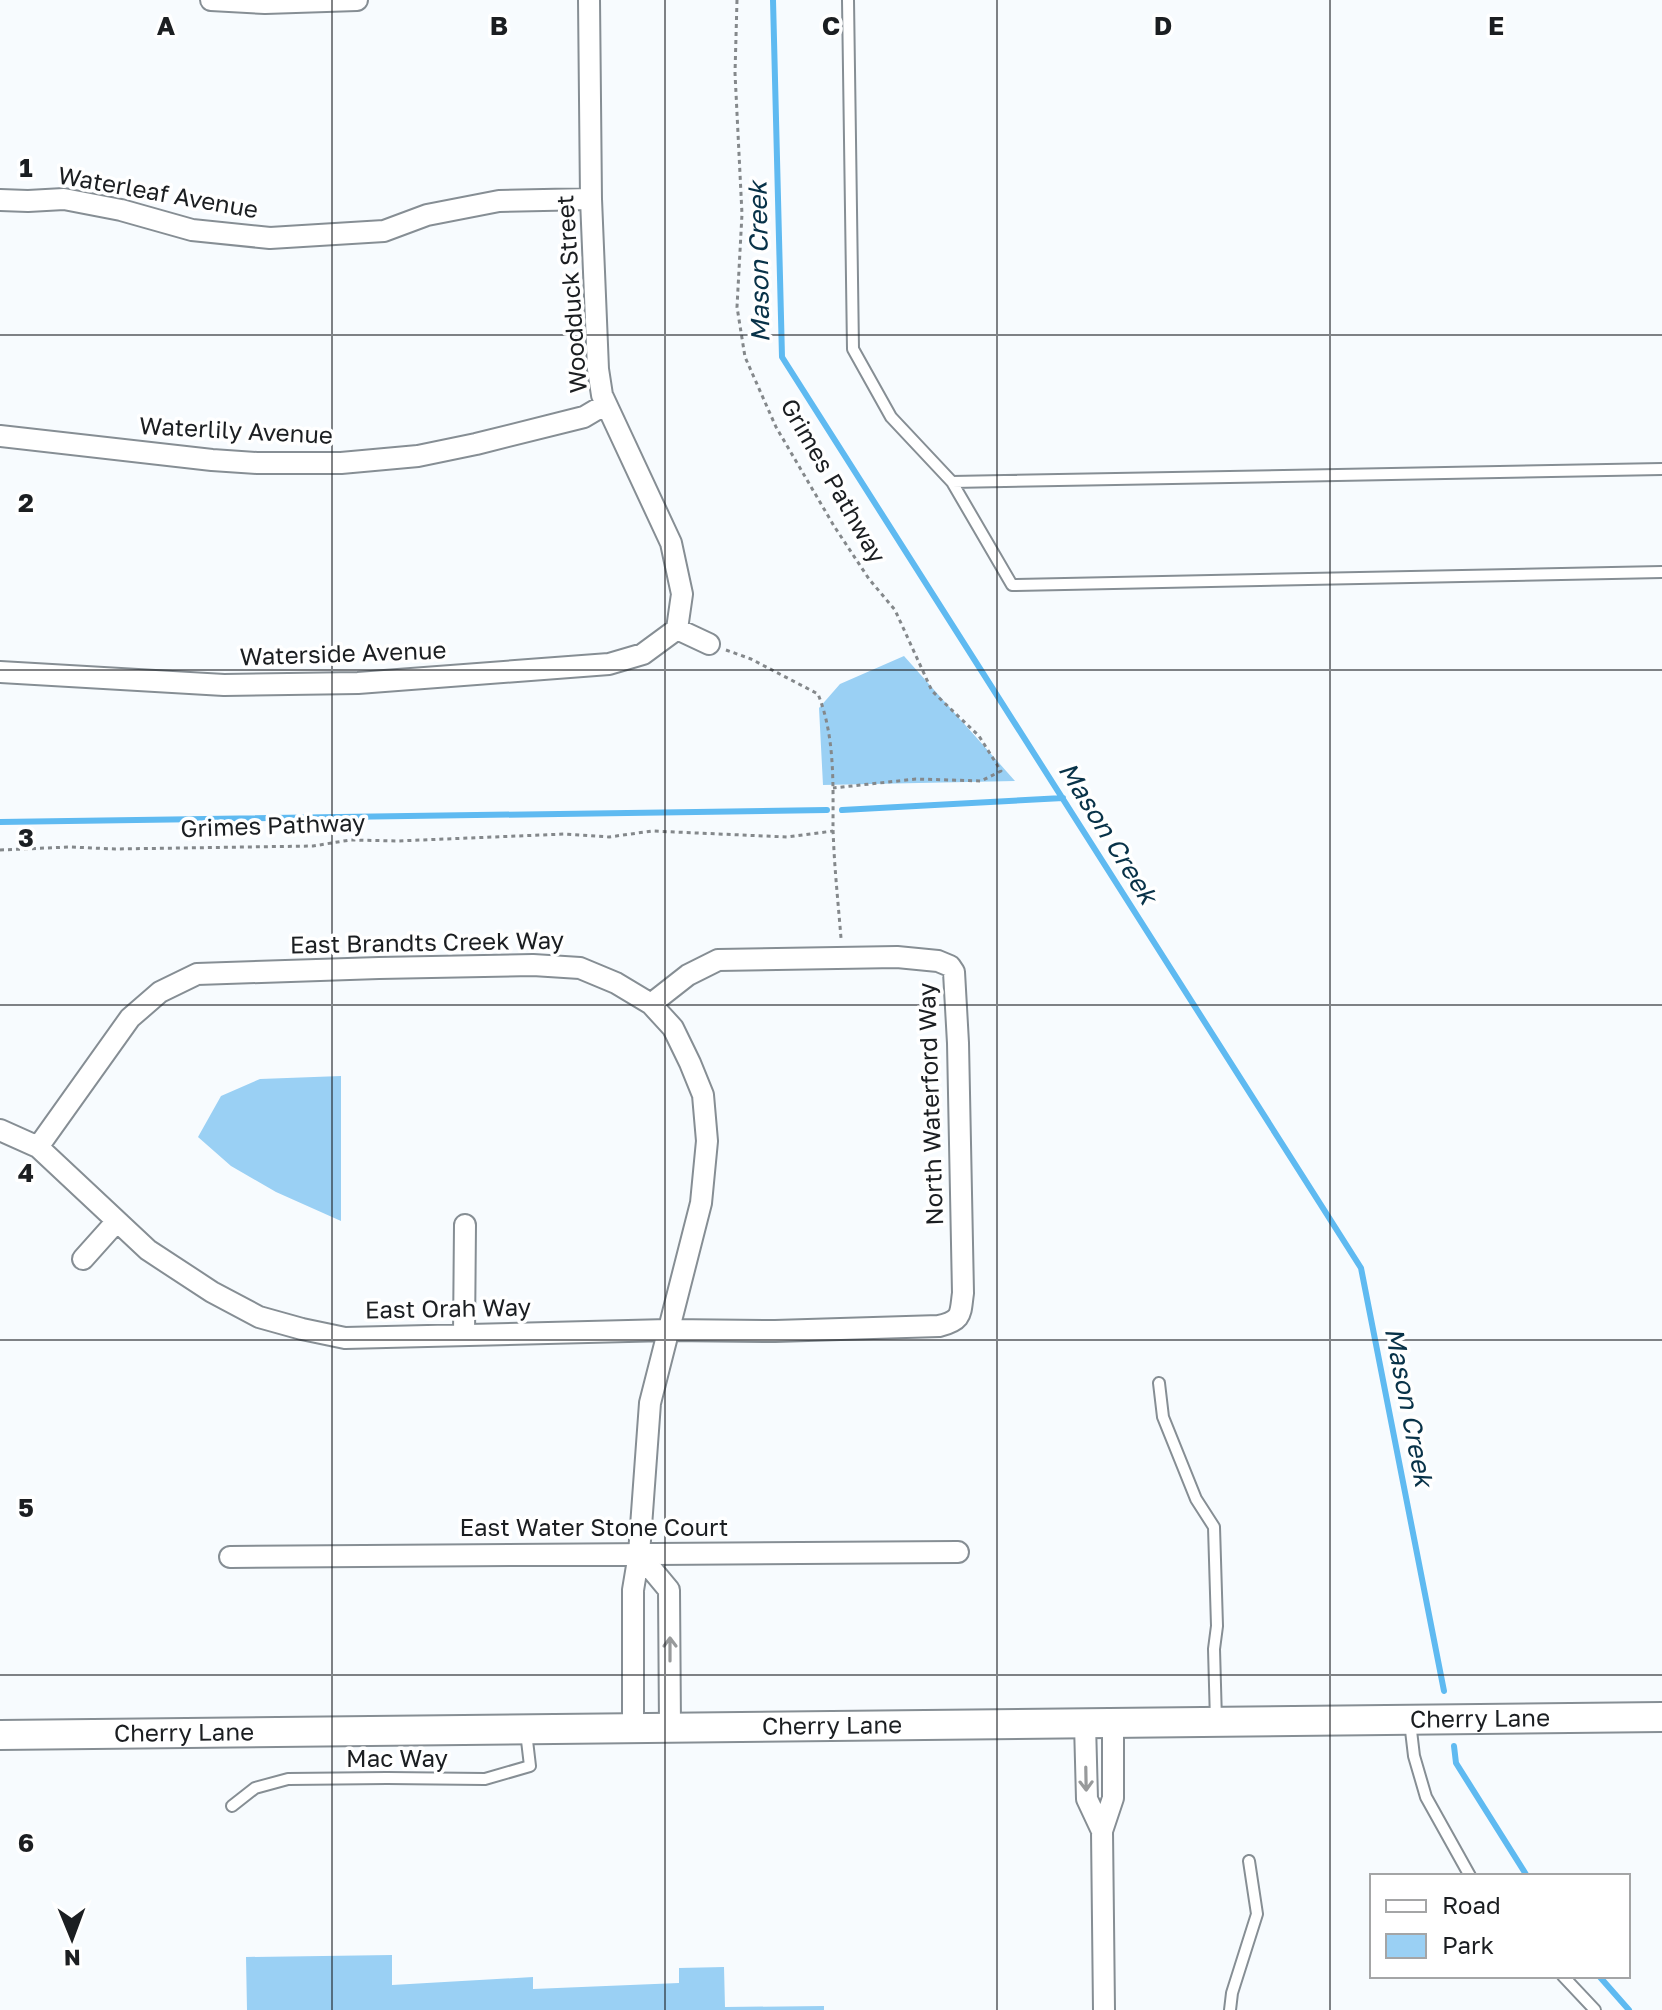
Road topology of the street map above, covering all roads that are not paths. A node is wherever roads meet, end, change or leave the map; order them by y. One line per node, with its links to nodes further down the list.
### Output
1 (211, 0): 2 (street)
2 (348, 0): 3 (street)
3 (357, 0)
4 (589, 0): 6 (street, Woodduck Street)
5 (848, 0): 11 (lane)
6 (591, 199): 7 (street, Waterleaf Avenue); 8 (street, Woodduck Street)
7 (0, 200)
8 (606, 404): 9 (street, Waterlily Avenue); 13 (street, Woodduck Street)
9 (0, 436)
10 (1662, 469): 11 (lane)
11 (952, 482): 12 (lane)
12 (1662, 572)
13 (677, 629): 14 (street); 15 (street, Waterside Avenue)
14 (709, 644)
15 (0, 672)
16 (651, 1004): 18 (street, East Brandts Creek Way); 22 (street, North Waterford Way); 23 (street, East Brandts Creek Way)
17 (0, 1130): 18 (street, East Orah Way)
18 (38, 1147): 19 (street, East Orah Way)
19 (117, 1221): 21 (street); 24 (street, East Orah Way)
20 (465, 1225): 24 (street)
21 (83, 1259)
22 (959, 1315): 23 (street, East Orah Way)
23 (668, 1330): 24 (street, East Orah Way); 27 (street, East Brandts Creek Way)
24 (464, 1335)
25 (1159, 1383): 32 (lane)
26 (958, 1552): 27 (street, East Water Stone Court)
27 (639, 1554): 28 (street, East Water Stone Court); 34 (street, one-way to 27); 35 (street, East Brandts Creek Way)
28 (230, 1557)
29 (1662, 1717): 30 (main road, Cherry Lane)
30 (1410, 1720): 32 (main road, Cherry Lane); 41 (lane)
31 (1113, 1723): 32 (main road, Cherry Lane); 33 (main road, Cherry Lane); 39 (street)
32 (1216, 1723)
33 (1085, 1724): 34 (main road, Cherry Lane); 39 (street, one-way to 39)
34 (670, 1727): 35 (main road, Cherry Lane)
35 (633, 1728): 36 (main road, Cherry Lane)
36 (525, 1729): 37 (main road, Cherry Lane); 38 (lane, Mac Way)
37 (0, 1735)
38 (232, 1806)
39 (1102, 1831): 43 (street)
40 (1249, 1861): 44 (lane)
41 (1469, 1874)
42 (1565, 1978): 45 (lane)
43 (1104, 2010)
44 (1230, 2010)
45 (1595, 2010)

